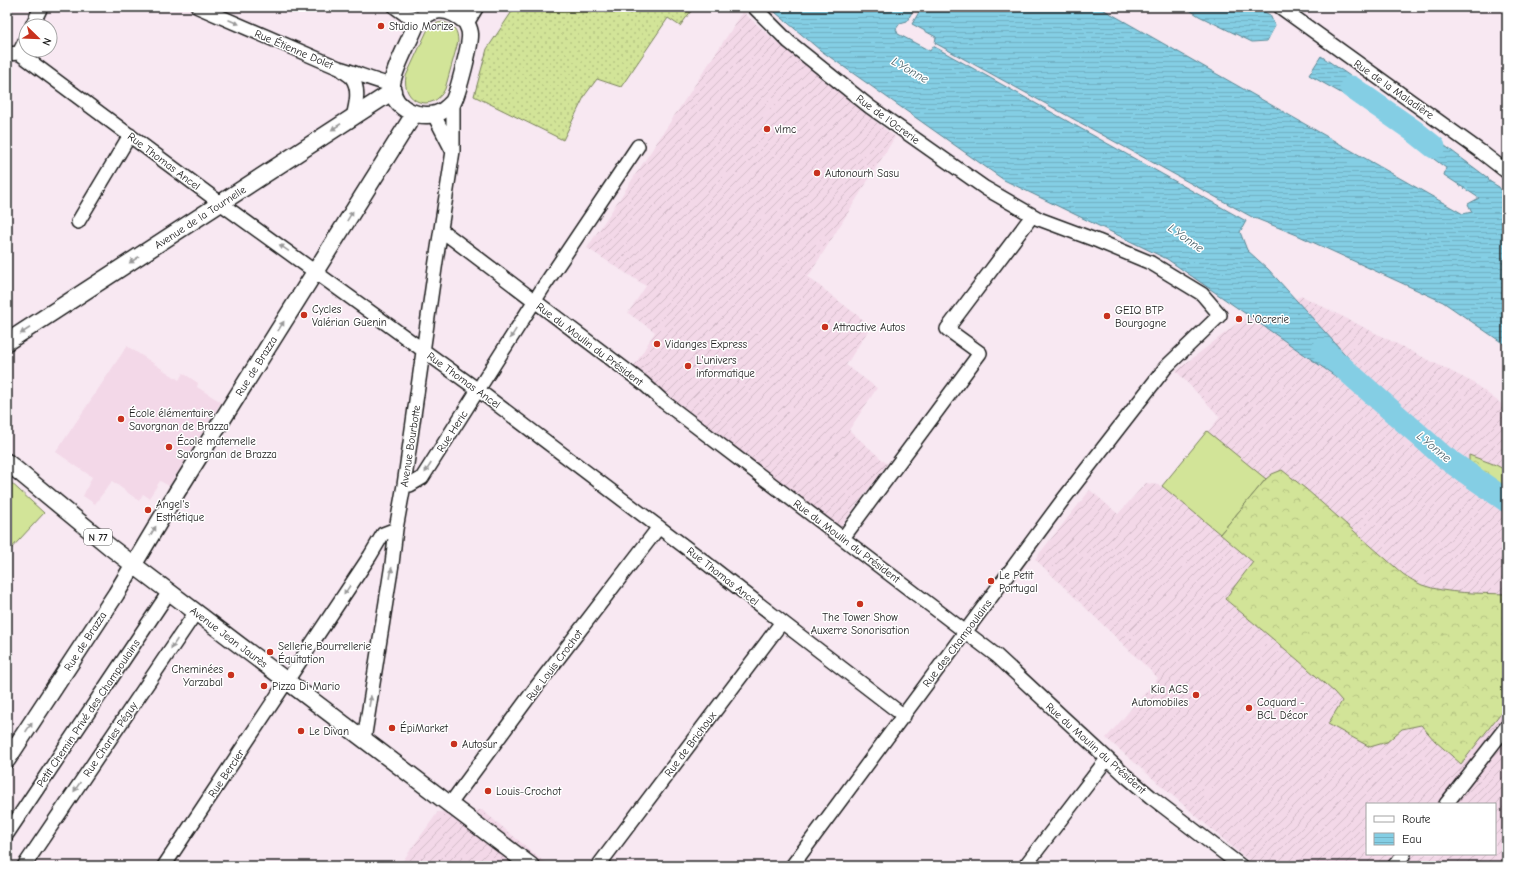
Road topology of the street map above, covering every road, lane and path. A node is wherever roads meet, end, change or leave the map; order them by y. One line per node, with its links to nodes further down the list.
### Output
1 (41, 7): 8 (street)
2 (198, 7): 12 (street, Rue Étienne Dolet, one-way to 12)
3 (395, 7): 9 (street)
4 (475, 7): 10 (main road)
5 (754, 7): 23 (street, Rue de l'Ocrerie)
6 (1280, 7): 21 (street, Rue de la Maladière)
7 (439, 8): 9 (main road); 10 (main road)
8 (36, 18)
9 (420, 19): 13 (main road)
10 (466, 22): 14 (main road)
11 (13, 54): 18 (street, Rue Thomas Ancel)
12 (339, 68): 13 (street, Rue Étienne Dolet); 17 (street)
13 (392, 88): 15 (main road); 17 (main road, Avenue de la Tournelle)
14 (453, 101): 16 (main road); 20 (street, Avenue Bourbotte)
15 (414, 114): 16 (main road); 26 (main road, Rue de Brazza, one-way to 15)
16 (434, 115): 20 (street)
17 (353, 117): 22 (main road, Avenue de la Tournelle, one-way to 22)
18 (130, 136): 22 (street, Rue Thomas Ancel); 24 (street)
19 (638, 146): 27 (street, Rue Heric)
20 (453, 152): 25 (street, Avenue Bourbotte)
21 (1507, 172)
22 (221, 203): 26 (street, Rue Thomas Ancel, one-way to 22); 29 (main road, Avenue de la Tournelle, one-way to 29)
23 (1032, 216): 28 (street, Rue de l'Ocrerie); 36 (street)
24 (78, 222)
25 (441, 230): 27 (street, Rue du Moulin du Président); 30 (street, Avenue Bourbotte)
26 (316, 271): 30 (street, Rue Thomas Ancel); 37 (main road, Rue de Brazza, one-way to 26)
27 (534, 302): 31 (street, Rue Heric, one-way to 31); 36 (street, Rue du Moulin du Président)
28 (1220, 315): 41 (street, Rue des Champoulains)
29 (7, 342)
30 (424, 351): 31 (street, Rue Thomas Ancel); 33 (street, Avenue Bourbotte)
31 (478, 390): 33 (street, Rue Heric, one-way to 33); 34 (street, Rue Thomas Ancel)
32 (7, 462): 37 (main road, Avenue Jean Jaurès / N 77)
33 (404, 485): 35 (street, Avenue Bourbotte)
34 (659, 527): 40 (street, Rue Thomas Ancel); 49 (street, Rue Louis Crochot)
35 (396, 529): 42 (street, one-way to 42); 45 (street, Avenue Bourbotte, one-way to 35)
36 (843, 538): 41 (street, Rue du Moulin du Président)
37 (133, 564): 38 (main road, Avenue Jean Jaurès / N 77); 47 (main road, Rue de Brazza, one-way to 37)
38 (169, 592): 39 (main road, Avenue Jean Jaurès / N 77); 50 (street, Petit Chemin Privé des Champoulains)
39 (196, 612): 42 (main road, Avenue Jean Jaurès / N 77); 53 (street, Rue Charles Péguy, one-way to 53)
40 (782, 622): 43 (street, Rue Thomas Ancel); 56 (street, Rue de Brichoux)
41 (966, 632): 43 (street, Rue des Champoulains); 46 (street, Rue du Moulin du Président)
42 (288, 680): 45 (main road, Avenue Jean Jaurès / N 77); 54 (street, Rue Bercier)
43 (904, 716): 57 (street, Rue des Champoulains)
44 (1507, 726): 48 (street)
45 (364, 740): 49 (main road, Avenue Jean Jaurès / N 77)
46 (1107, 759): 52 (street, Rue du Moulin du Président); 58 (street)
47 (7, 760)
48 (1447, 803)
49 (450, 804): 55 (main road, Avenue Jean Jaurès / N 77)
50 (7, 834)
51 (1403, 855): 59 (street)
52 (1237, 865)
53 (24, 866)
54 (164, 866)
55 (531, 866)
56 (598, 866)
57 (792, 866)
58 (1026, 866)
59 (1394, 866)

